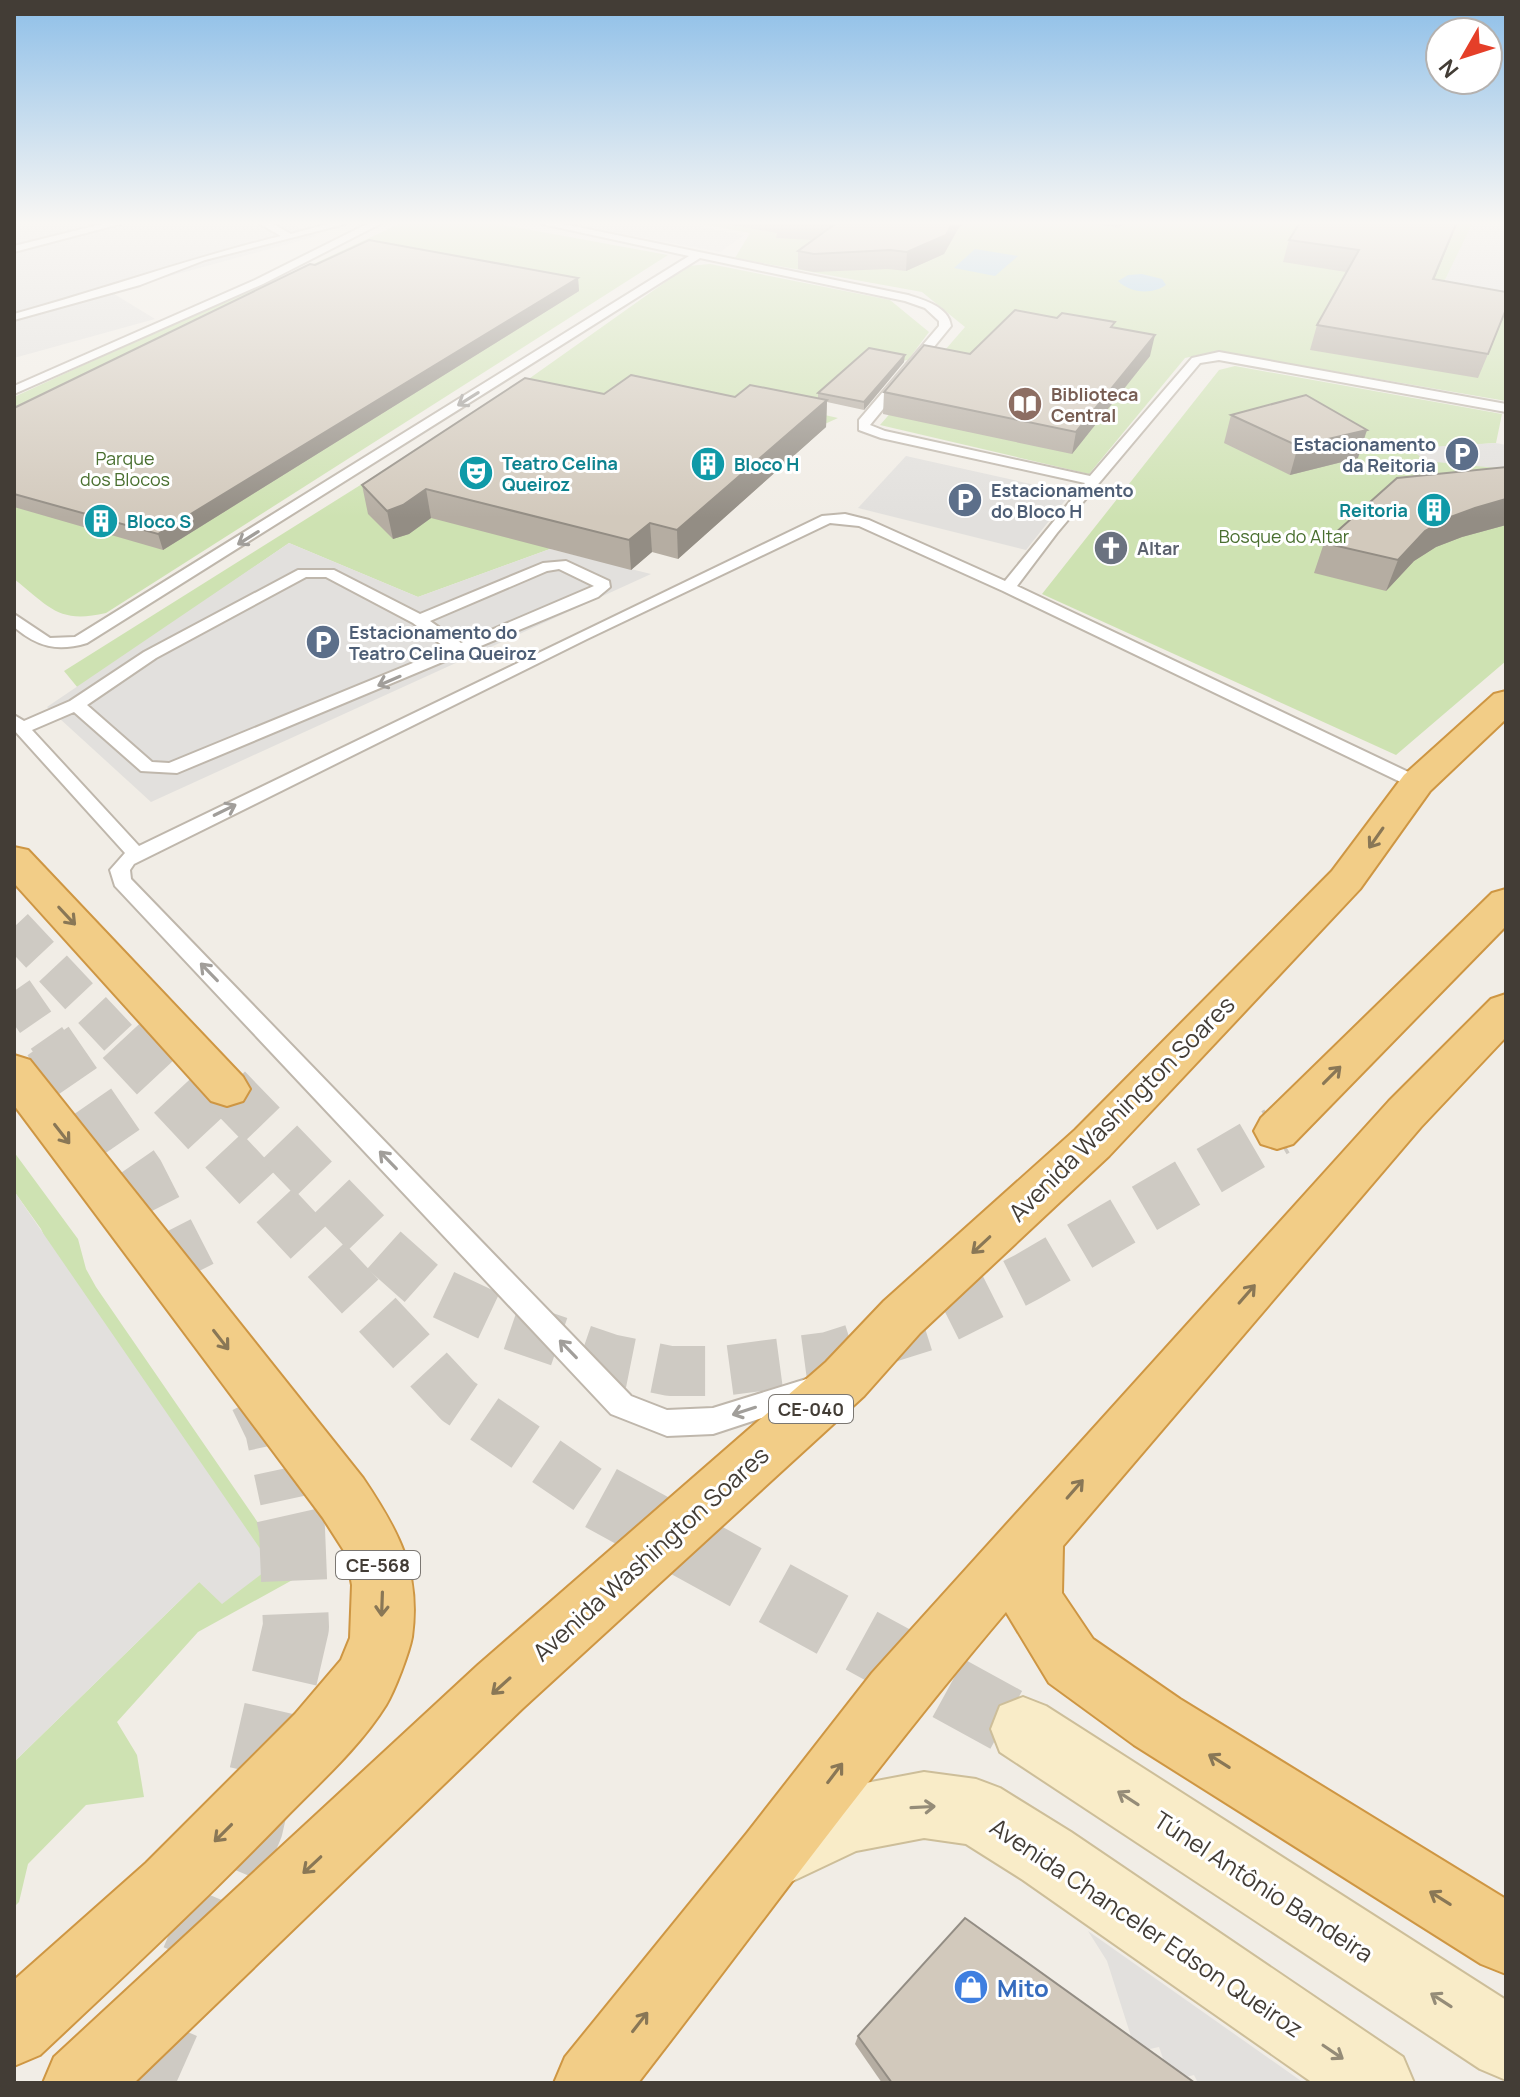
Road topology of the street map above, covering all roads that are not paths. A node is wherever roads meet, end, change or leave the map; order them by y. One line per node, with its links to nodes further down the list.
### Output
1 (169, 322): 4 (lane)
2 (591, 322): 8 (lane, one-way to 8)
3 (945, 322): 6 (lane)
4 (14, 390)
5 (1506, 408): 6 (lane)
6 (1094, 481): 7 (lane)
7 (1008, 588): 14 (lane); 15 (lane, one-way to 7)
8 (14, 619)
9 (419, 620): 10 (lane); 10 (lane); 12 (lane)
10 (461, 651): 12 (lane, one-way to 12)
11 (1506, 701): 14 (highway, Avenida Washington Soares / CE-040)
12 (76, 705): 13 (lane)
13 (18, 724): 15 (lane)
14 (1417, 783): 22 (highway, Avenida Washington Soares / CE-040, one-way to 22)
15 (135, 853): 22 (lane, one-way to 15)
16 (14, 859): 20 (highway, one-way to 20)
17 (1506, 902): 21 (highway, one-way to 17)
18 (1506, 1010): 23 (highway, one-way to 18)
19 (14, 1072): 27 (highway, CE-568, one-way to 27)
20 (227, 1089)
21 (1277, 1131)
22 (845, 1379): 29 (highway, Avenida Washington Soares / CE-040, one-way to 29)
23 (1034, 1536): 25 (highway, one-way to 23); 26 (highway, one-way to 23)
24 (1023, 1729): 28 (main road, Túnel Antônio Bandeira, one-way to 24)
25 (771, 1857): 30 (highway, one-way to 25); 31 (main road, Avenida Chanceler Edson Queiroz, one-way to 31)
26 (1506, 1939)
27 (14, 2029)
28 (1506, 2043)
29 (80, 2083)
30 (591, 2083)
31 (1377, 2083)

